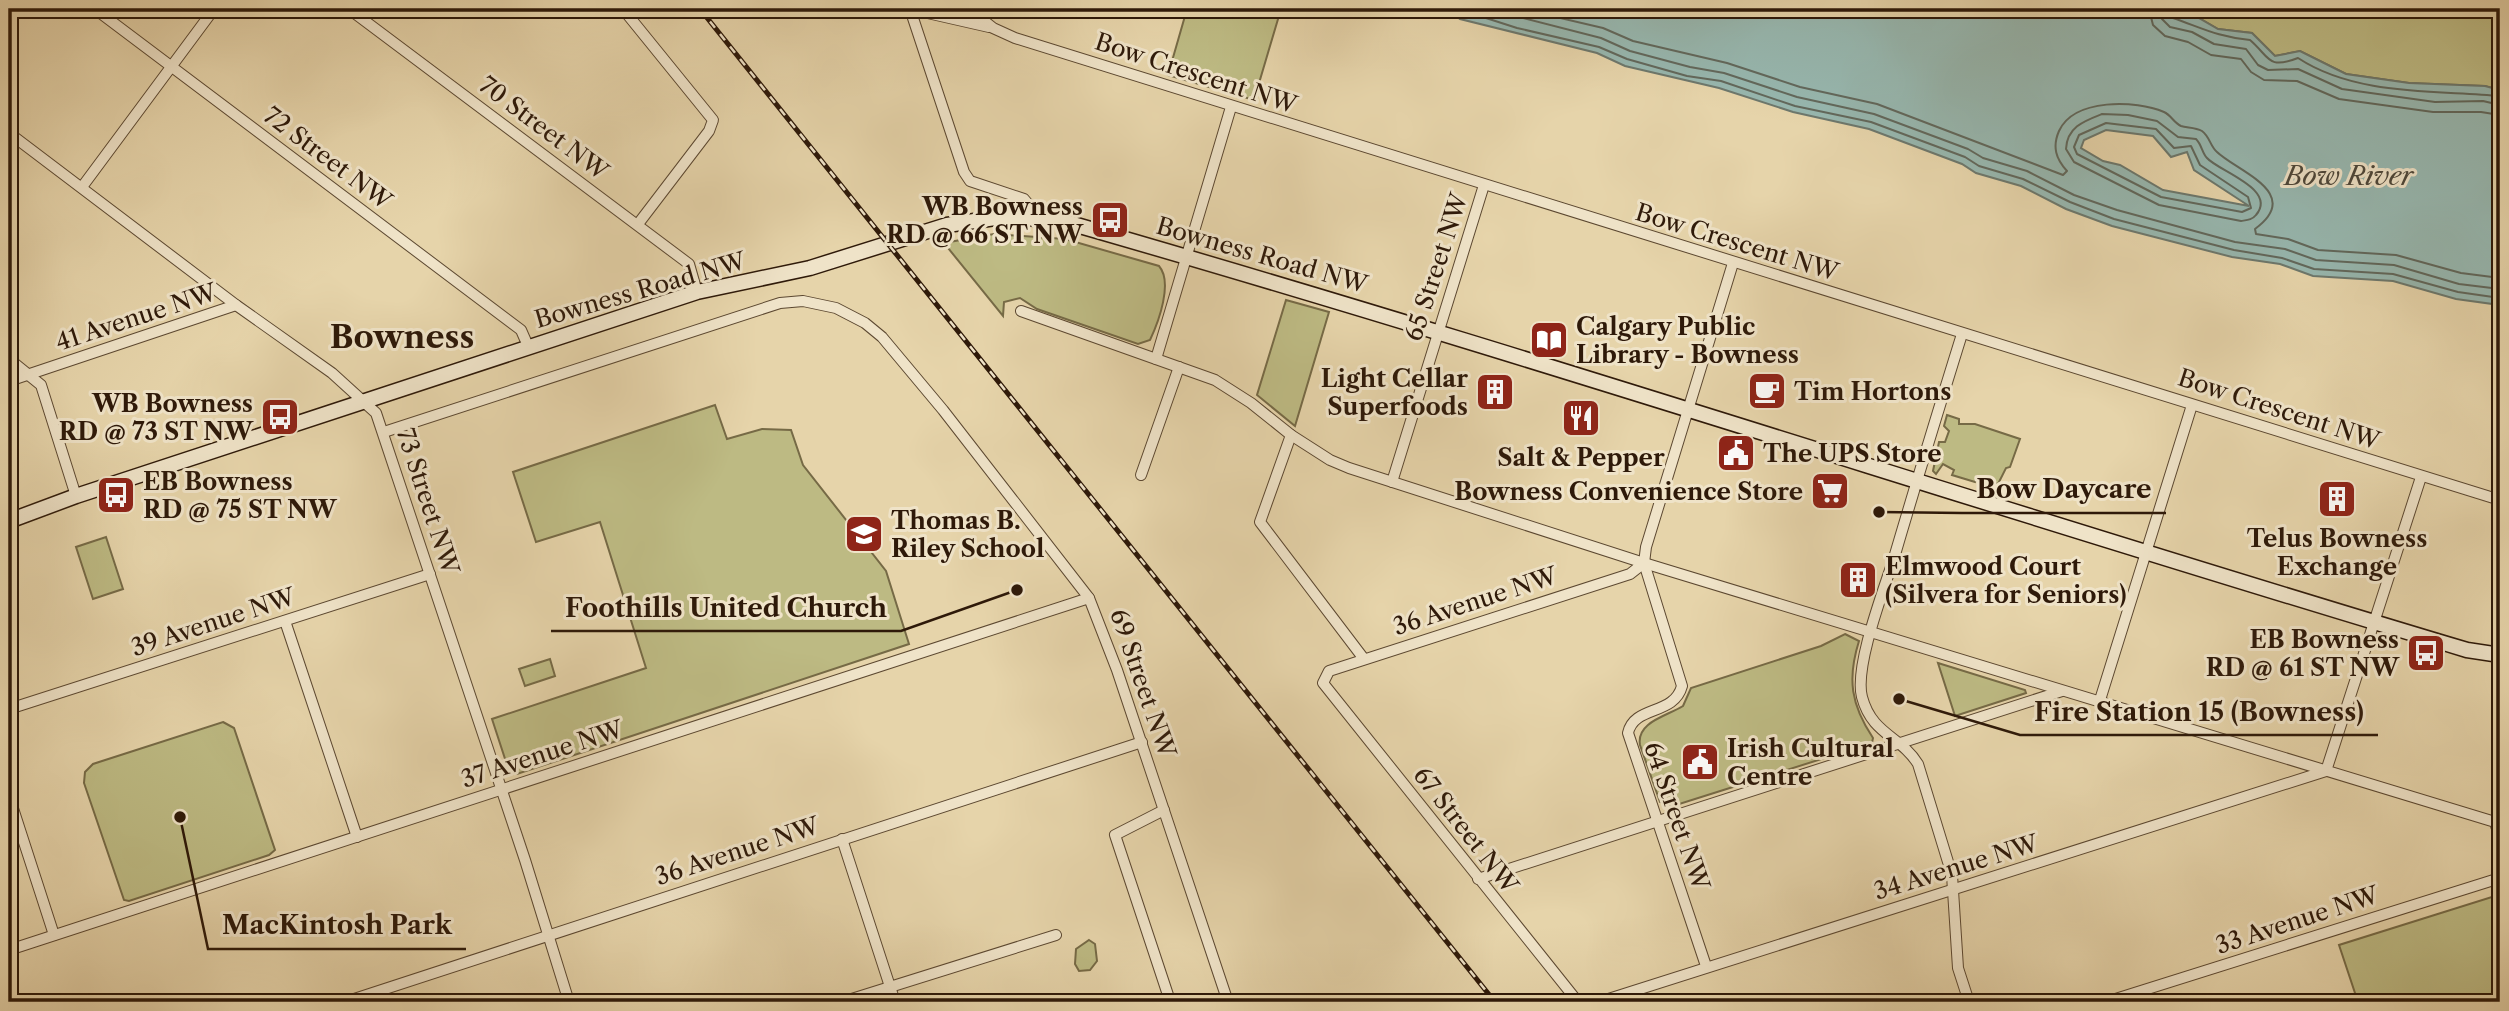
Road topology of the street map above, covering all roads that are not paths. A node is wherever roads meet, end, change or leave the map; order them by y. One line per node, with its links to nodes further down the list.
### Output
1 (95, 9): 8 (street, 72 Street NW)
2 (214, 9): 8 (street)
3 (349, 9): 14 (street, 70 Street NW)
4 (623, 9): 14 (street)
5 (910, 9): 7 (street); 13 (street)
6 (969, 9): 7 (street, Bow Crescent NW)
7 (993, 28): 9 (street, Bow Crescent NW)
8 (170, 66): 12 (street); 23 (street, 72 Street NW)
9 (1231, 107): 11 (street, Bow Crescent NW); 15 (street)
10 (9, 133): 12 (street, 73 Street NW)
11 (1485, 185): 16 (street, Bow Crescent NW); 21 (street, 65 Street NW)
12 (82, 187): 18 (street, 73 Street NW)
13 (1040, 218): 15 (street, Bowness Road NW); 17 (street, Bowness Road NW)
14 (638, 224): 17 (street, 70 Street NW)
15 (1187, 256): 21 (street, Bowness Road NW); 25 (street)
16 (1733, 263): 22 (street, Bow Crescent NW); 31 (street, 64 Street NW)
17 (697, 292): 23 (street, Bowness Road NW)
18 (236, 305): 27 (street, 41 Avenue NW); 29 (street, 73 Street NW)
19 (825, 305): 32 (street, Bowness Road NW); 44 (street, 69 Street NW)
20 (1021, 311): 25 (street)
21 (1438, 331): 31 (street, Bowness Road NW); 37 (street, 65 Street NW)
22 (1962, 334): 30 (street, Bow Crescent NW); 36 (street)
23 (528, 346): 29 (street, Bowness Road NW)
24 (9, 359): 27 (street)
25 (1156, 359): 26 (street)
26 (1179, 367): 33 (street); 34 (street)
27 (29, 374): 28 (street, 41 Avenue NW); 38 (street)
28 (9, 381)
29 (364, 401): 32 (street, 73 Street NW); 38 (street, Bowness Road NW)
30 (2192, 405): 35 (street, Bow Crescent NW); 41 (street)
31 (1688, 411): 36 (street, Bowness Road NW); 42 (street, 64 Street NW)
32 (384, 432): 43 (street, 73 Street NW)
33 (1291, 435): 37 (street); 49 (street)
34 (1140, 475)
35 (2421, 477): 39 (street, Bow Crescent NW); 46 (street)
36 (1917, 481): 41 (street, Bowness Road NW); 47 (street)
37 (1392, 482): 42 (street)
38 (76, 496): 40 (street, Bowness Road NW)
39 (2500, 500)
40 (9, 521)
41 (2147, 550): 46 (street, Bowness Road NW); 52 (street)
42 (1644, 564): 47 (street); 49 (street, 36 Avenue NW); 60 (street, 64 Street NW)
43 (429, 574): 45 (street, 39 Avenue NW); 57 (street, 73 Street NW)
44 (1089, 598): 54 (street, 69 Street NW); 57 (street, 37 Avenue NW)
45 (285, 621): 53 (street, 39 Avenue NW); 62 (street)
46 (2376, 623): 48 (street, Bowness Road NW); 56 (street)
47 (1871, 630): 51 (street); 55 (street)
48 (2500, 655)
49 (1364, 659): 50 (street, 36 Avenue NW)
50 (1324, 683): 66 (street, 67 Street NW)
51 (2062, 691): 52 (street); 55 (street)
52 (2100, 700): 56 (street)
53 (9, 709)
54 (1142, 742): 59 (street, 69 Street NW); 63 (street, 36 Avenue NW)
55 (1899, 744): 60 (street); 67 (street)
56 (2326, 771): 61 (street); 67 (street, 34 Avenue NW)
57 (500, 789): 62 (street, 37 Avenue NW); 70 (street, 73 Street NW)
58 (9, 796): 68 (street)
59 (1164, 810): 78 (street); 79 (street, 69 Street NW)
60 (1658, 822): 66 (street); 72 (street, 64 Street NW)
61 (2498, 823): 64 (street)
62 (356, 837): 68 (street, 37 Avenue NW)
63 (842, 839): 70 (street, 36 Avenue NW); 73 (street)
64 (2500, 839)
65 (2500, 878): 83 (street, 33 Avenue NW)
66 (1478, 879): 80 (street, 67 Street NW)
67 (1951, 892): 72 (street, 34 Avenue NW); 82 (street)
68 (54, 935): 71 (street, 37 Avenue NW)
69 (1056, 935): 73 (street)
70 (547, 936): 74 (street, 36 Avenue NW); 75 (street, 73 Street NW)
71 (9, 950)
72 (1706, 966): 81 (street, 34 Avenue NW)
73 (890, 987): 76 (street); 77 (street)
74 (345, 1002)
75 (569, 1002)
76 (842, 1002)
77 (895, 1002)
78 (1167, 1002)
79 (1228, 1002)
80 (1578, 1002)
81 (1599, 1002)
82 (1969, 1002)
83 (2106, 1002)

